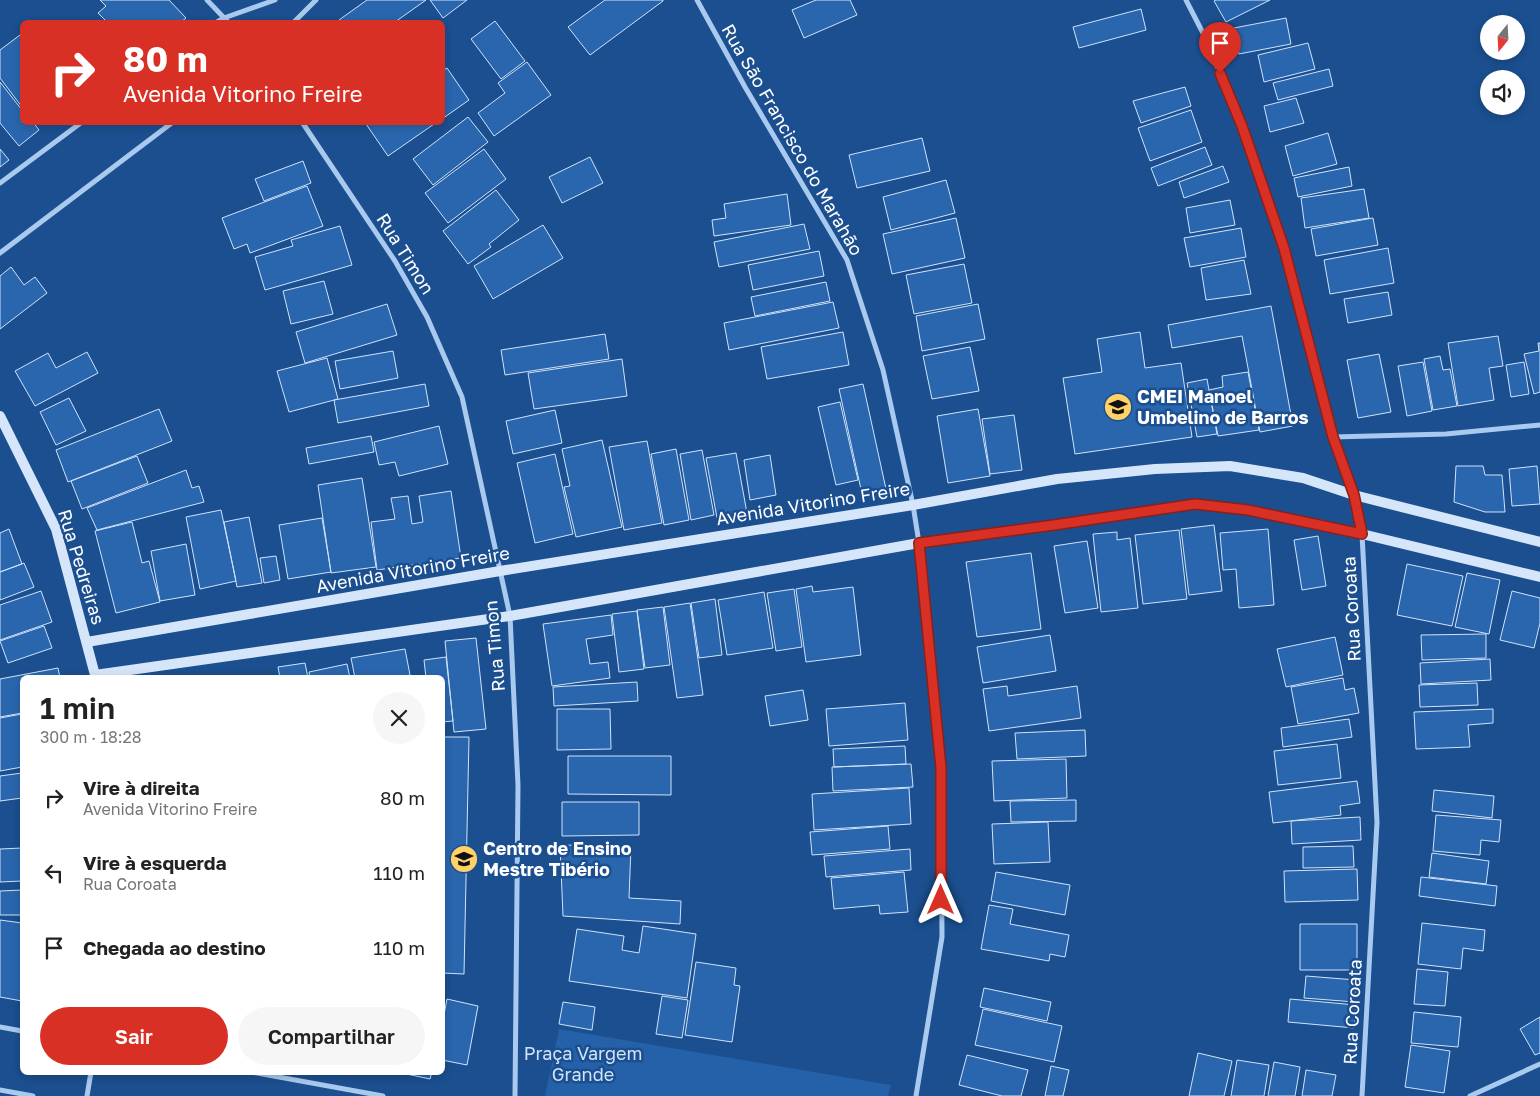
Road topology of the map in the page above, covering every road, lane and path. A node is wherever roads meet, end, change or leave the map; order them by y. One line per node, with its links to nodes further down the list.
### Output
1 (207, 0): 6 (street)
2 (275, 0): 6 (street)
3 (316, 0): 8 (street)
4 (697, 0): 18 (street, Rua São Francisco do Marahão)
5 (1186, 0): 16 (street, Rua Coroata)
6 (224, 18): 7 (street)
7 (220, 20)
8 (296, 20)
9 (78, 125): 12 (street)
10 (169, 125): 13 (street)
11 (304, 125): 22 (street, Rua Timon)
12 (0, 183)
13 (0, 253)
14 (0, 416): 25 (street, Rua Pedreiras)
15 (1540, 425): 16 (street)
16 (1333, 437): 17 (street, Rua Coroata)
17 (1354, 495): 18 (street, Avenida Vitorino Freire); 19 (street, Rua Coroata); 20 (street, Avenida Vitorino Freire)
18 (913, 505): 21 (street, Rua São Francisco do Marahão); 22 (street, Avenida Vitorino Freire)
19 (1362, 534): 21 (street); 23 (street); 39 (street, Rua Coroata)
20 (1540, 542)
21 (919, 543): 24 (street); 38 (street, Rua São Francisco do Marahão)
22 (500, 571): 24 (street, Rua Timon); 25 (street, Avenida Vitorino Freire)
23 (1540, 577)
24 (510, 616): 27 (street); 37 (street, Rua Timon)
25 (87, 642): 26 (street, Rua Pedreiras)
26 (95, 675)
27 (102, 675)
28 (0, 1027): 29 (street)
29 (20, 1032)
30 (1540, 1064): 40 (street)
31 (90, 1075): 35 (street)
32 (268, 1075): 36 (street)
33 (0, 1090): 34 (street)
34 (33, 1096)
35 (87, 1096)
36 (383, 1096)
37 (515, 1096)
38 (916, 1096)
39 (1362, 1096)
40 (1470, 1096)

